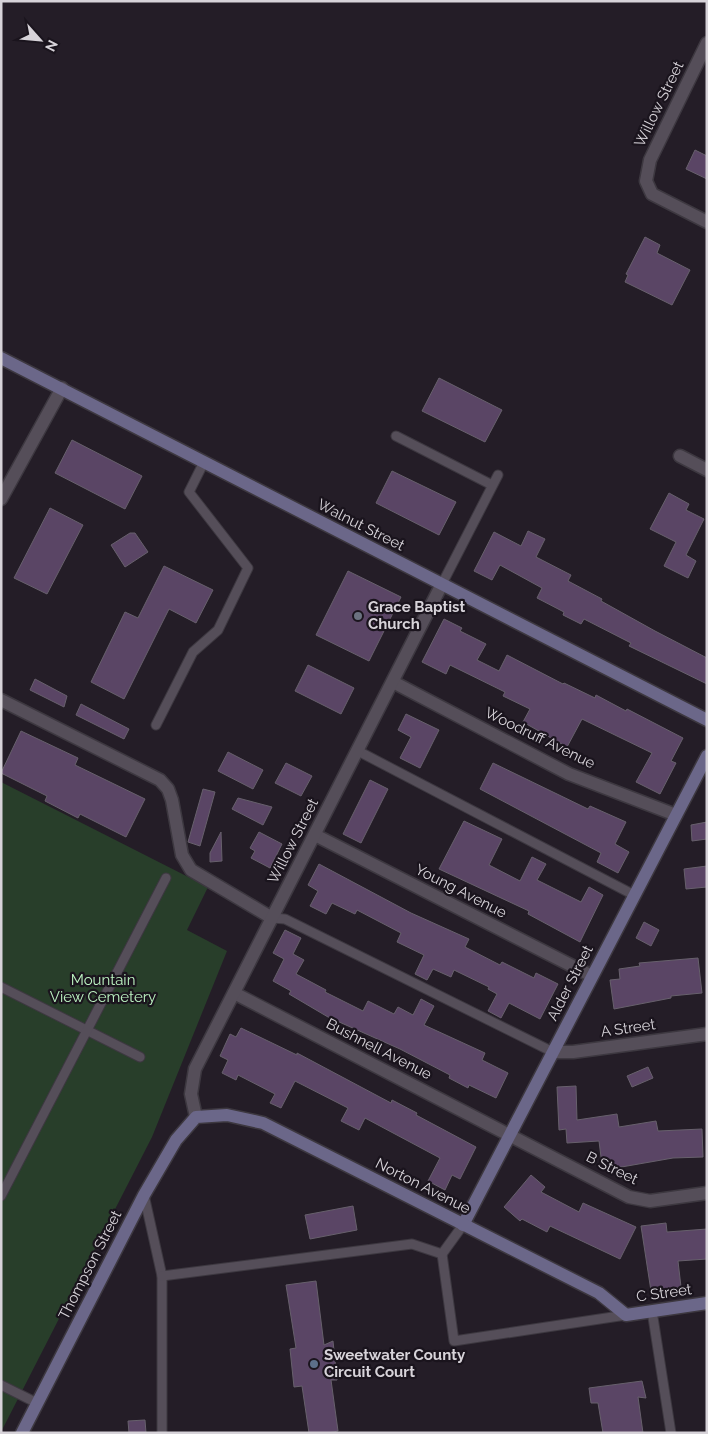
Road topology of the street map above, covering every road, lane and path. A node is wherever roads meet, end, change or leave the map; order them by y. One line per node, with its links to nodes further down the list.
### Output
1 (707, 43): 2 (street, Willow Street)
2 (707, 222)
3 (1, 358): 4 (street, Walnut Street)
4 (62, 388): 7 (street, Walnut Street); 11 (street)
5 (396, 436): 10 (lane)
6 (680, 456): 8 (street)
7 (204, 462): 12 (street, Walnut Street); 16 (lane)
8 (707, 470)
9 (498, 475): 10 (lane)
10 (492, 485): 12 (lane)
11 (1, 499)
12 (442, 584): 13 (street, Willow Street); 15 (street, Walnut Street)
13 (393, 682): 17 (street, Willow Street); 19 (street, Woodruff Avenue)
14 (1, 700): 23 (street)
15 (707, 720)
16 (156, 725)
17 (358, 751): 20 (street, Willow Street); 22 (lane)
18 (707, 756): 19 (street, Alder Street)
19 (676, 815): 22 (street, Alder Street)
20 (315, 834): 23 (street, Willow Street); 24 (street, Young Avenue)
21 (166, 878): 27 (lane)
22 (634, 895): 24 (street, Alder Street)
23 (272, 918): 26 (street, Willow Street); 29 (lane)
24 (592, 976): 29 (street, Alder Street)
25 (1, 987): 27 (lane)
26 (234, 993): 31 (street, Willow Street); 32 (street, Bushnell Avenue)
27 (87, 1030): 30 (lane); 35 (lane)
28 (707, 1034): 29 (street, A Street)
29 (552, 1052): 32 (street, Alder Street)
30 (140, 1057)
31 (196, 1117): 34 (street, Thompson Street); 36 (street, Norton Avenue)
32 (510, 1135): 33 (street, B Street); 36 (street, Alder Street)
33 (707, 1193)
34 (144, 1195): 38 (lane); 43 (street, Thompson Street)
35 (1, 1196)
36 (463, 1225): 37 (lane); 41 (street, Norton Avenue)
37 (442, 1254): 38 (lane); 41 (lane)
38 (162, 1276): 45 (lane)
39 (707, 1303): 40 (street, C Street)
40 (652, 1311): 41 (street, C Street); 46 (lane)
41 (626, 1315)
42 (1, 1386): 43 (lane)
43 (37, 1404): 44 (street, Thompson Street)
44 (22, 1433)
45 (162, 1433)
46 (671, 1433)

